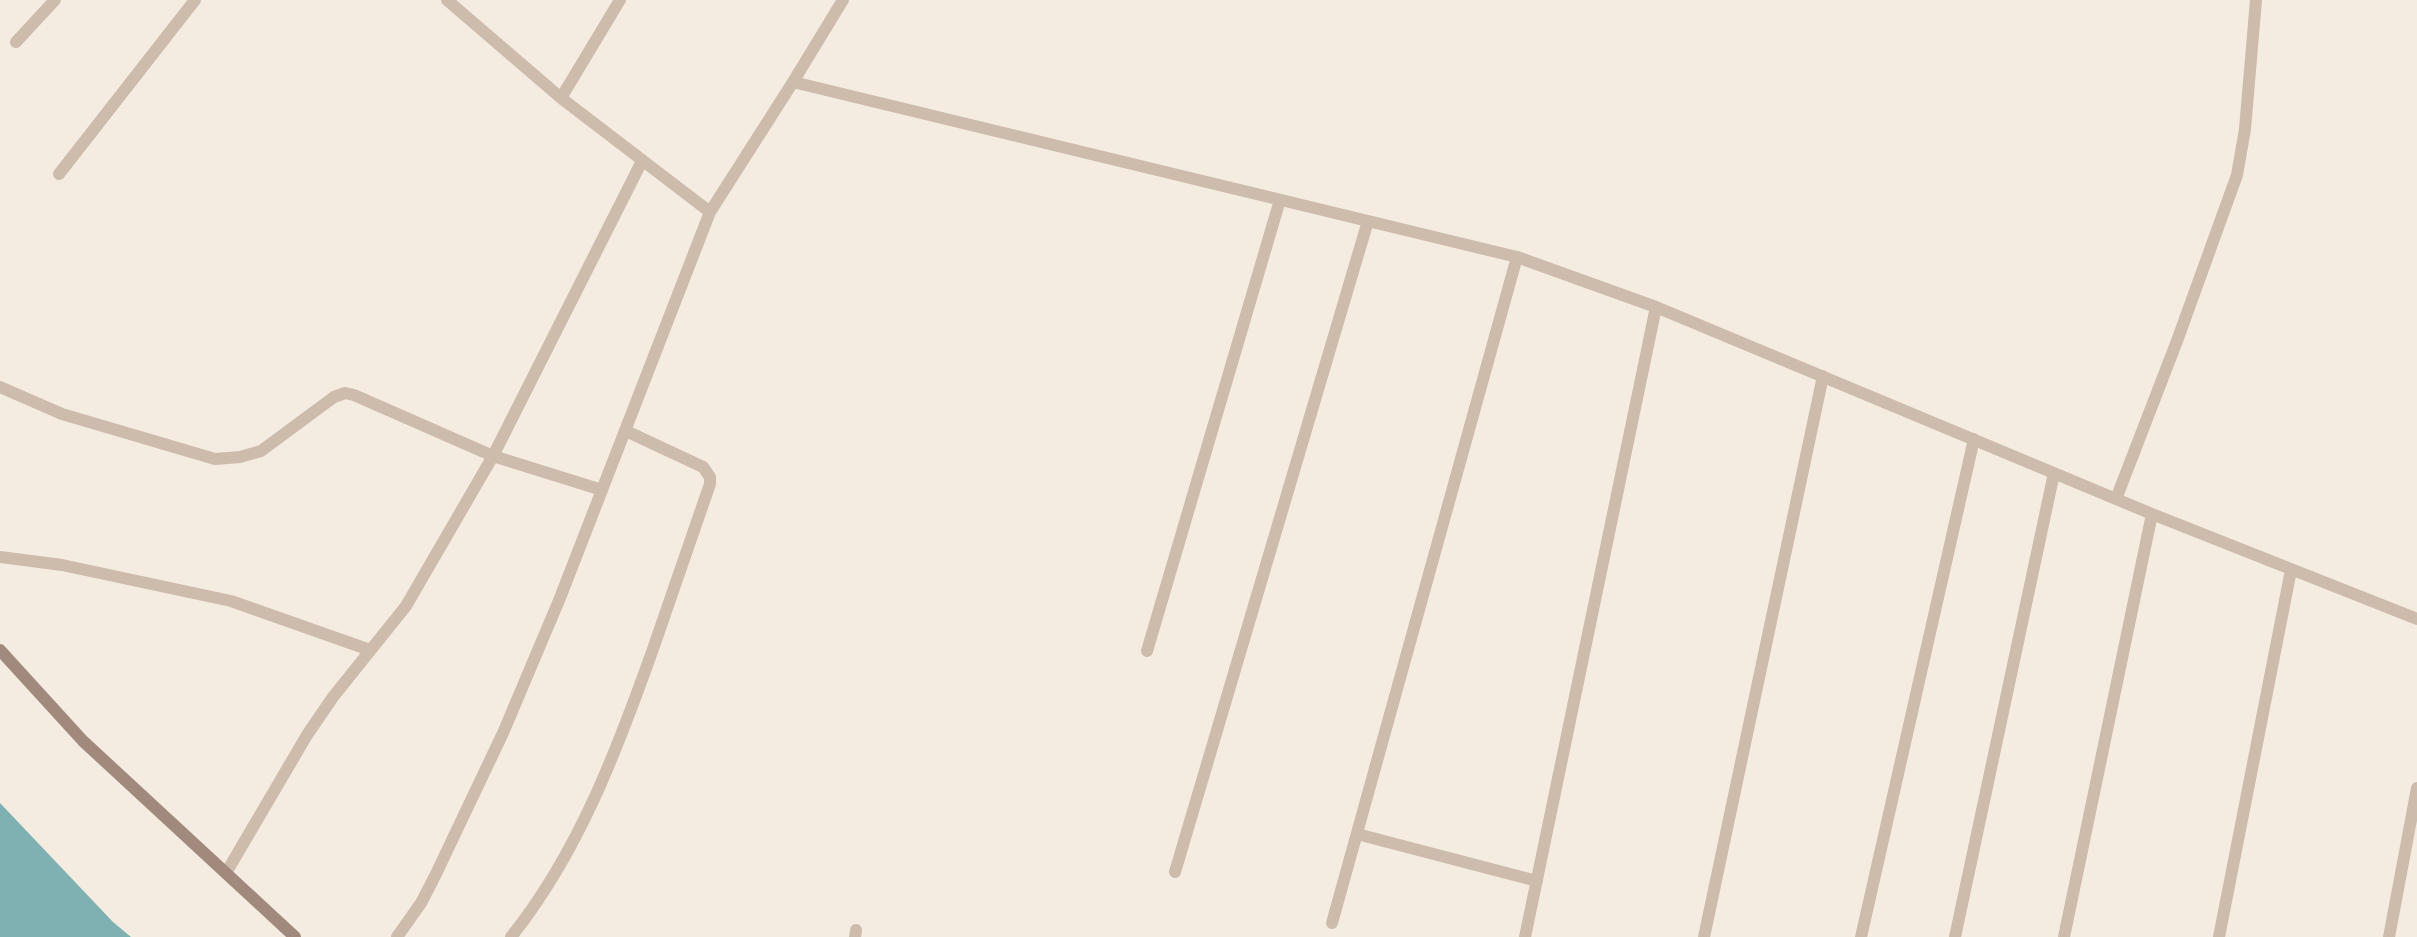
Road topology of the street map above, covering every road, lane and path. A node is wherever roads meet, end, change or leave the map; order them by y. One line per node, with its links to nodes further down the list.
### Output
1 (55, 0): 7 (street)
2 (195, 0): 11 (street)
3 (447, 0): 9 (street)
4 (620, 0): 9 (street)
5 (843, 0): 8 (street)
6 (2256, 0): 24 (street)
7 (16, 42)
8 (793, 82): 12 (street); 13 (street)
9 (561, 98): 10 (street)
10 (642, 161): 13 (street); 21 (street)
11 (60, 174)
12 (1280, 200): 14 (street); 31 (street)
13 (710, 212): 19 (street)
14 (1368, 221): 15 (street); 34 (street)
15 (1517, 257): 16 (street); 33 (street)
16 (1656, 307): 17 (street); 36 (street)
17 (1823, 376): 20 (street); 42 (street)
18 (0, 386): 21 (street)
19 (626, 431): 23 (street); 40 (street)
20 (1974, 439): 22 (street); 43 (street)
21 (492, 456): 23 (street); 30 (street)
22 (2054, 473): 24 (street); 44 (street)
23 (602, 490): 39 (street)
24 (2116, 499): 25 (street)
25 (2152, 514): 27 (street); 45 (street)
26 (0, 557): 30 (street)
27 (2290, 570): 28 (street); 46 (street)
28 (2417, 619)
29 (0, 650): 35 (street)
30 (370, 650): 35 (street)
31 (1147, 652)
32 (2417, 788): 47 (street)
33 (1357, 834): 36 (street); 37 (street)
34 (1175, 872)
35 (226, 873): 38 (street)
36 (1537, 881): 41 (street)
37 (1332, 923)
38 (295, 937)
39 (397, 937)
40 (511, 937)
41 (1526, 937)
42 (1704, 937)
43 (1861, 937)
44 (1955, 937)
45 (2064, 937)
46 (2219, 937)
47 (2389, 937)

